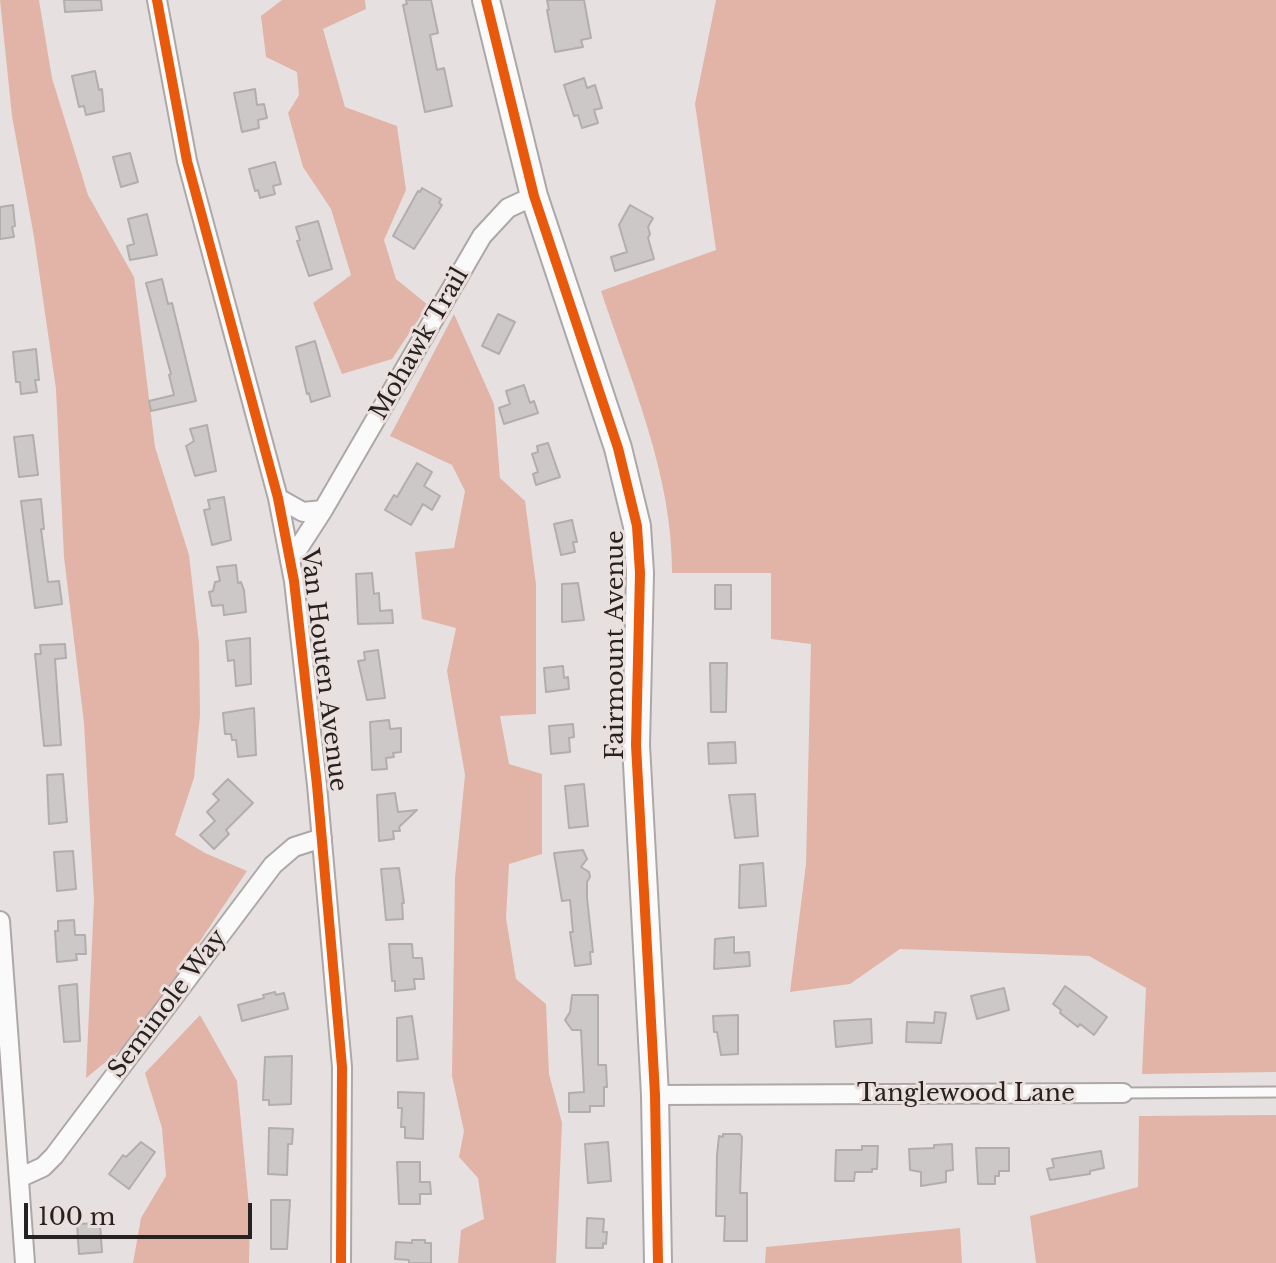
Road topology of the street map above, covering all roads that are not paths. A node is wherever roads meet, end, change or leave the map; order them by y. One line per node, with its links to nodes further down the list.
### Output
1 (157, 0): 4 (street, Van Houten Avenue)
2 (486, 0): 3 (main road, Fairmount Avenue)
3 (534, 196): 5 (street, Mohawk Trail); 11 (main road, Fairmount Avenue)
4 (278, 498): 5 (street); 6 (street, Van Houten Avenue)
5 (323, 510): 6 (street, Mohawk Trail)
6 (290, 561): 7 (street, Van Houten Avenue)
7 (322, 838): 12 (street, Seminole Way); 14 (street, Van Houten Avenue)
8 (0, 921): 12 (street)
9 (1276, 1092): 10 (lane, Tanglewood Lane)
10 (1123, 1093): 11 (street, Tanglewood Lane)
11 (655, 1095): 15 (main road, Fairmount Avenue)
12 (19, 1178): 13 (street)
13 (25, 1263)
14 (341, 1263)
15 (658, 1263)

